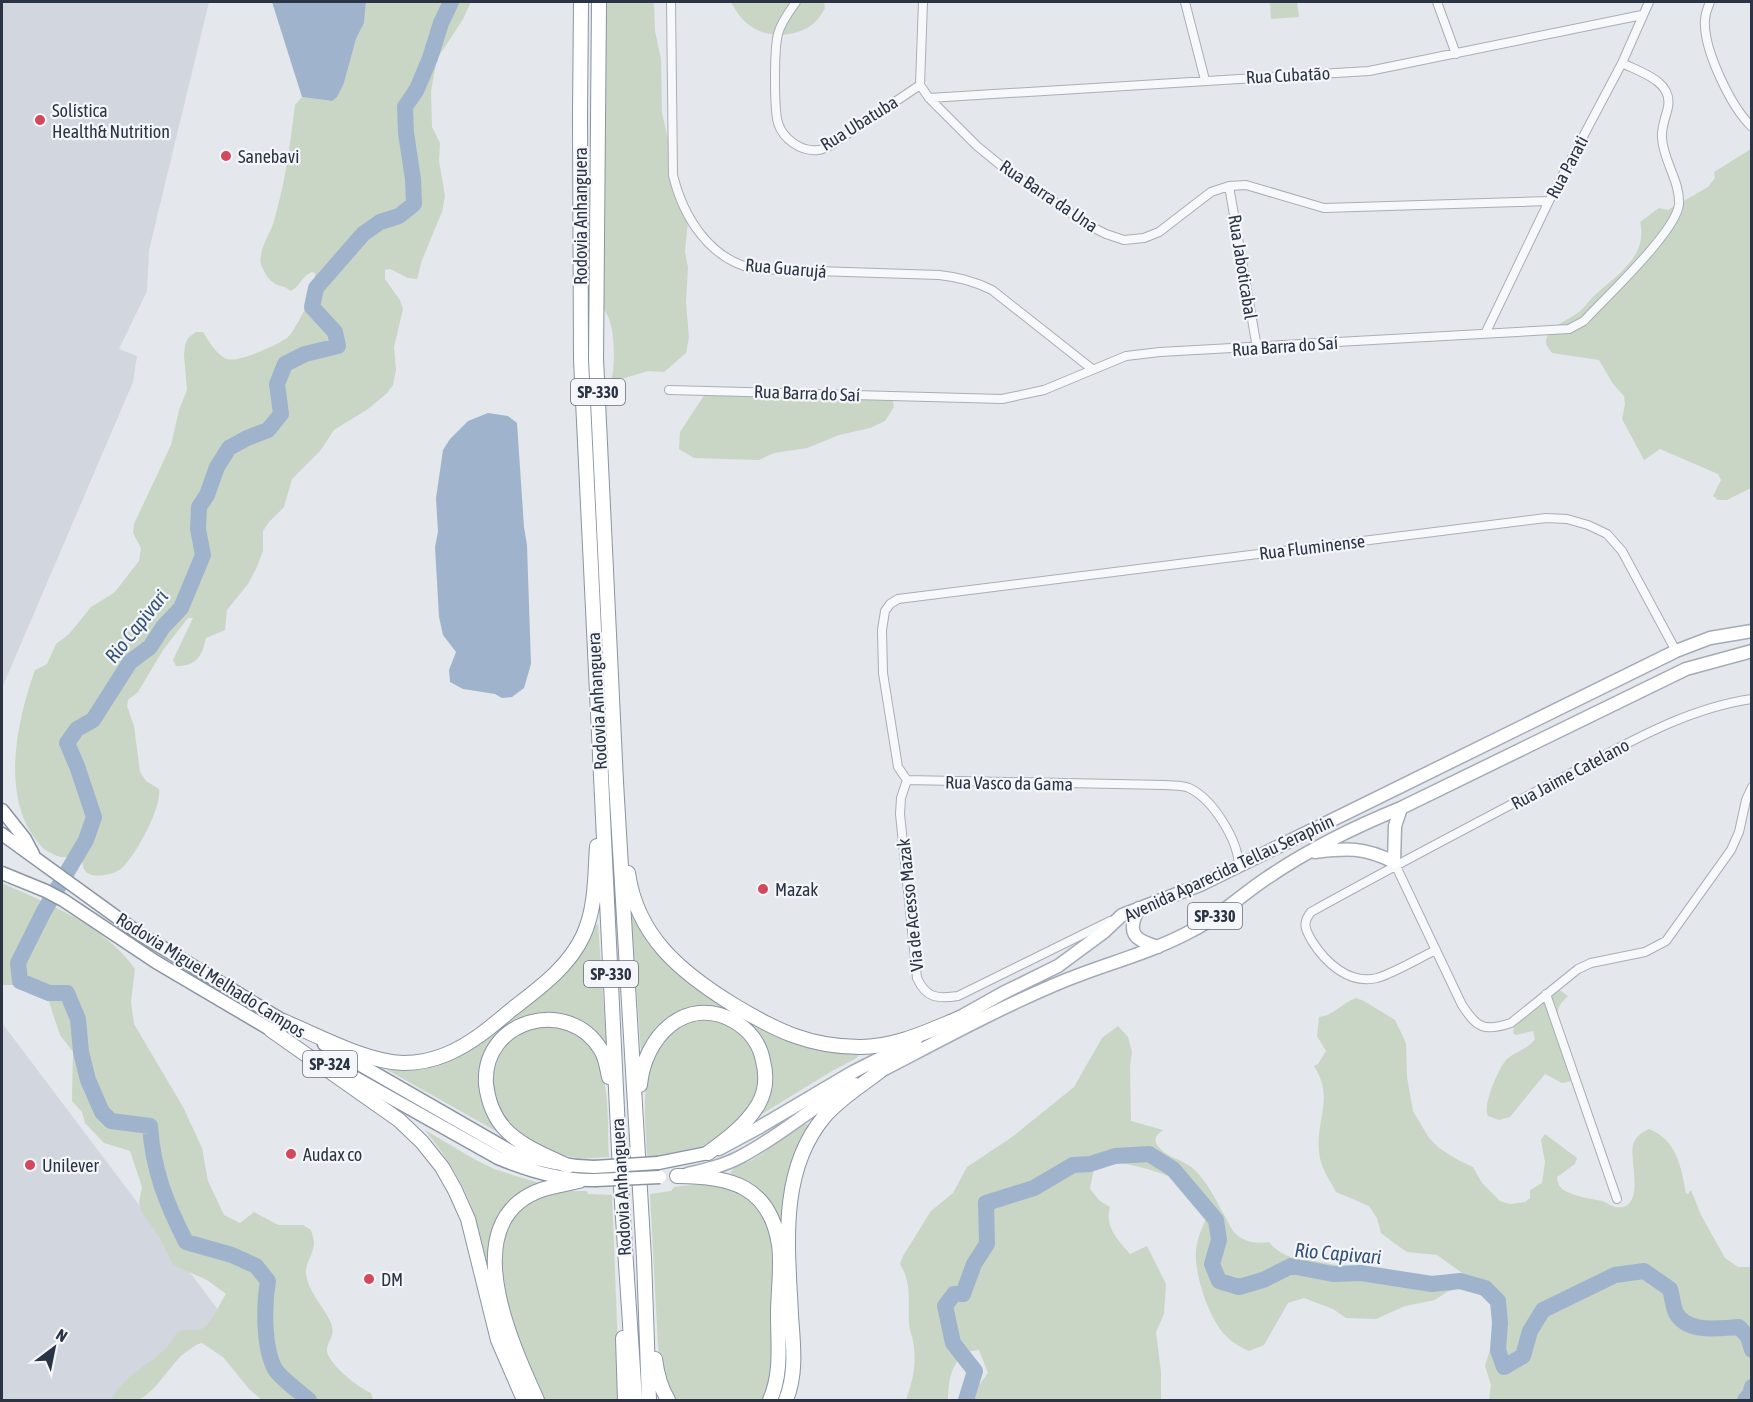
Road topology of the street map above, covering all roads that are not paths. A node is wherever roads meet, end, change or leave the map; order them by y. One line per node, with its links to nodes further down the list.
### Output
1 (581, 2): 27 (highway, Rodovia Anhanguera / SP-330)
2 (599, 2): 29 (highway, Rodovia Anhanguera / SP-330)
3 (671, 2): 21 (street, Rua Guarujá)
4 (796, 2): 14 (street, Rua Ubatuba)
5 (923, 2): 14 (street)
6 (1185, 2): 13 (street)
7 (1437, 2): 11 (street)
8 (1649, 2): 10 (street, Rua Parati)
9 (1710, 2): 16 (street)
10 (1642, 15): 11 (street, Rua Cubatão); 12 (street, Rua Parati)
11 (1456, 54): 13 (street, Rua Cubatão)
12 (1622, 63): 18 (street, Rua Parati); 19 (street, Rua Barra do Saí)
13 (1205, 80): 15 (street, Rua Cubatão)
14 (920, 85): 15 (street, Rua Barra da Una)
15 (929, 98): 17 (street, Rua Barra da Una)
16 (1752, 127)
17 (1229, 186): 18 (street); 20 (street, Rua Jaboticabal)
18 (1549, 201): 19 (street, Rua Parati)
19 (1486, 332): 20 (street, Rua Barra do Saí)
20 (1257, 348): 21 (street, Rua Barra do Saí)
21 (1092, 369): 22 (street, Rua Barra do Saí)
22 (669, 390)
23 (1752, 631): 24 (main road, Avenida Aparecida Tellau Seraphin / SP-330)
24 (1676, 651): 28 (street, Rua Fluminense); 37 (main road, Avenida Aparecida Tellau Seraphin / SP-330)
25 (1752, 651): 31 (main road, Avenida Aparecida Tellau Seraphin / SP-330)
26 (1752, 699): 36 (street, Rua Jaime Catelano)
27 (601, 775): 45 (highway); 49 (highway, Rodovia Anhanguera / SP-330)
28 (907, 780): 37 (street, Rua Vasco da Gama); 40 (street, Via de Acesso Mazak)
29 (616, 782): 44 (highway); 48 (highway, Rodovia Anhanguera / SP-330)
30 (1752, 787): 43 (street)
31 (1401, 808): 34 (main road, Avenida Aparecida Tellau Seraphin / SP-330); 36 (main road)
32 (2, 810): 35 (main road)
33 (2, 834): 35 (main road, Rodovia Miguel Melhado Campos / SP-324)
34 (1307, 853): 36 (main road); 41 (main road, Avenida Aparecida Tellau Seraphin / SP-330)
35 (40, 861): 45 (main road, Rodovia Miguel Melhado Campos / SP-324)
36 (1394, 864): 42 (street); 42 (street, Rua Jaime Catelano)
37 (1239, 866): 39 (main road, Avenida Aparecida Tellau Seraphin / SP-330)
38 (2, 873): 46 (main road, Rodovia Miguel Melhado Campos / SP-324)
39 (1139, 908): 40 (main road, Avenida Aparecida Tellau Seraphin / SP-330); 41 (main road)
40 (1122, 915): 44 (main road, Avenida Aparecida Tellau Seraphin / SP-330)
41 (1158, 948): 47 (main road, Avenida Aparecida Tellau Seraphin / SP-330)
42 (1436, 950): 43 (street)
43 (1546, 994): 56 (street)
44 (960, 1018): 50 (main road, Avenida Aparecida Tellau Seraphin / SP-330)
45 (283, 1021): 51 (main road, Rodovia Miguel Melhado Campos / SP-324)
46 (271, 1030): 55 (main road, Rodovia Miguel Melhado Campos / SP-324); 59 (highway)
47 (880, 1071): 53 (main road, Avenida Aparecida Tellau Seraphin / SP-330); 66 (highway)
48 (636, 1123): 50 (highway); 57 (highway, Rodovia Anhanguera / SP-330)
49 (618, 1132): 51 (highway); 58 (highway, Rodovia Anhanguera / SP-330)
50 (708, 1153): 52 (main road, Avenida Aparecida Tellau Seraphin / SP-330, bridge)
51 (568, 1166): 52 (main road, Rodovia Miguel Melhado Campos / SP-324)
52 (594, 1167)
53 (677, 1176): 54 (main road, Avenida Aparecida Tellau Seraphin / SP-330, bridge); 65 (highway)
54 (594, 1180): 55 (main road, Rodovia Miguel Melhado Campos / SP-324)
55 (579, 1181): 60 (highway)
56 (1617, 1199)
57 (644, 1258): 63 (highway, Rodovia Anhanguera / SP-330); 64 (highway)
58 (627, 1291): 61 (highway); 62 (highway, Rodovia Anhanguera / SP-330)
59 (524, 1401)
60 (537, 1401)
61 (625, 1401)
62 (635, 1401)
63 (649, 1401)
64 (668, 1401)
65 (770, 1401)
66 (786, 1401)

